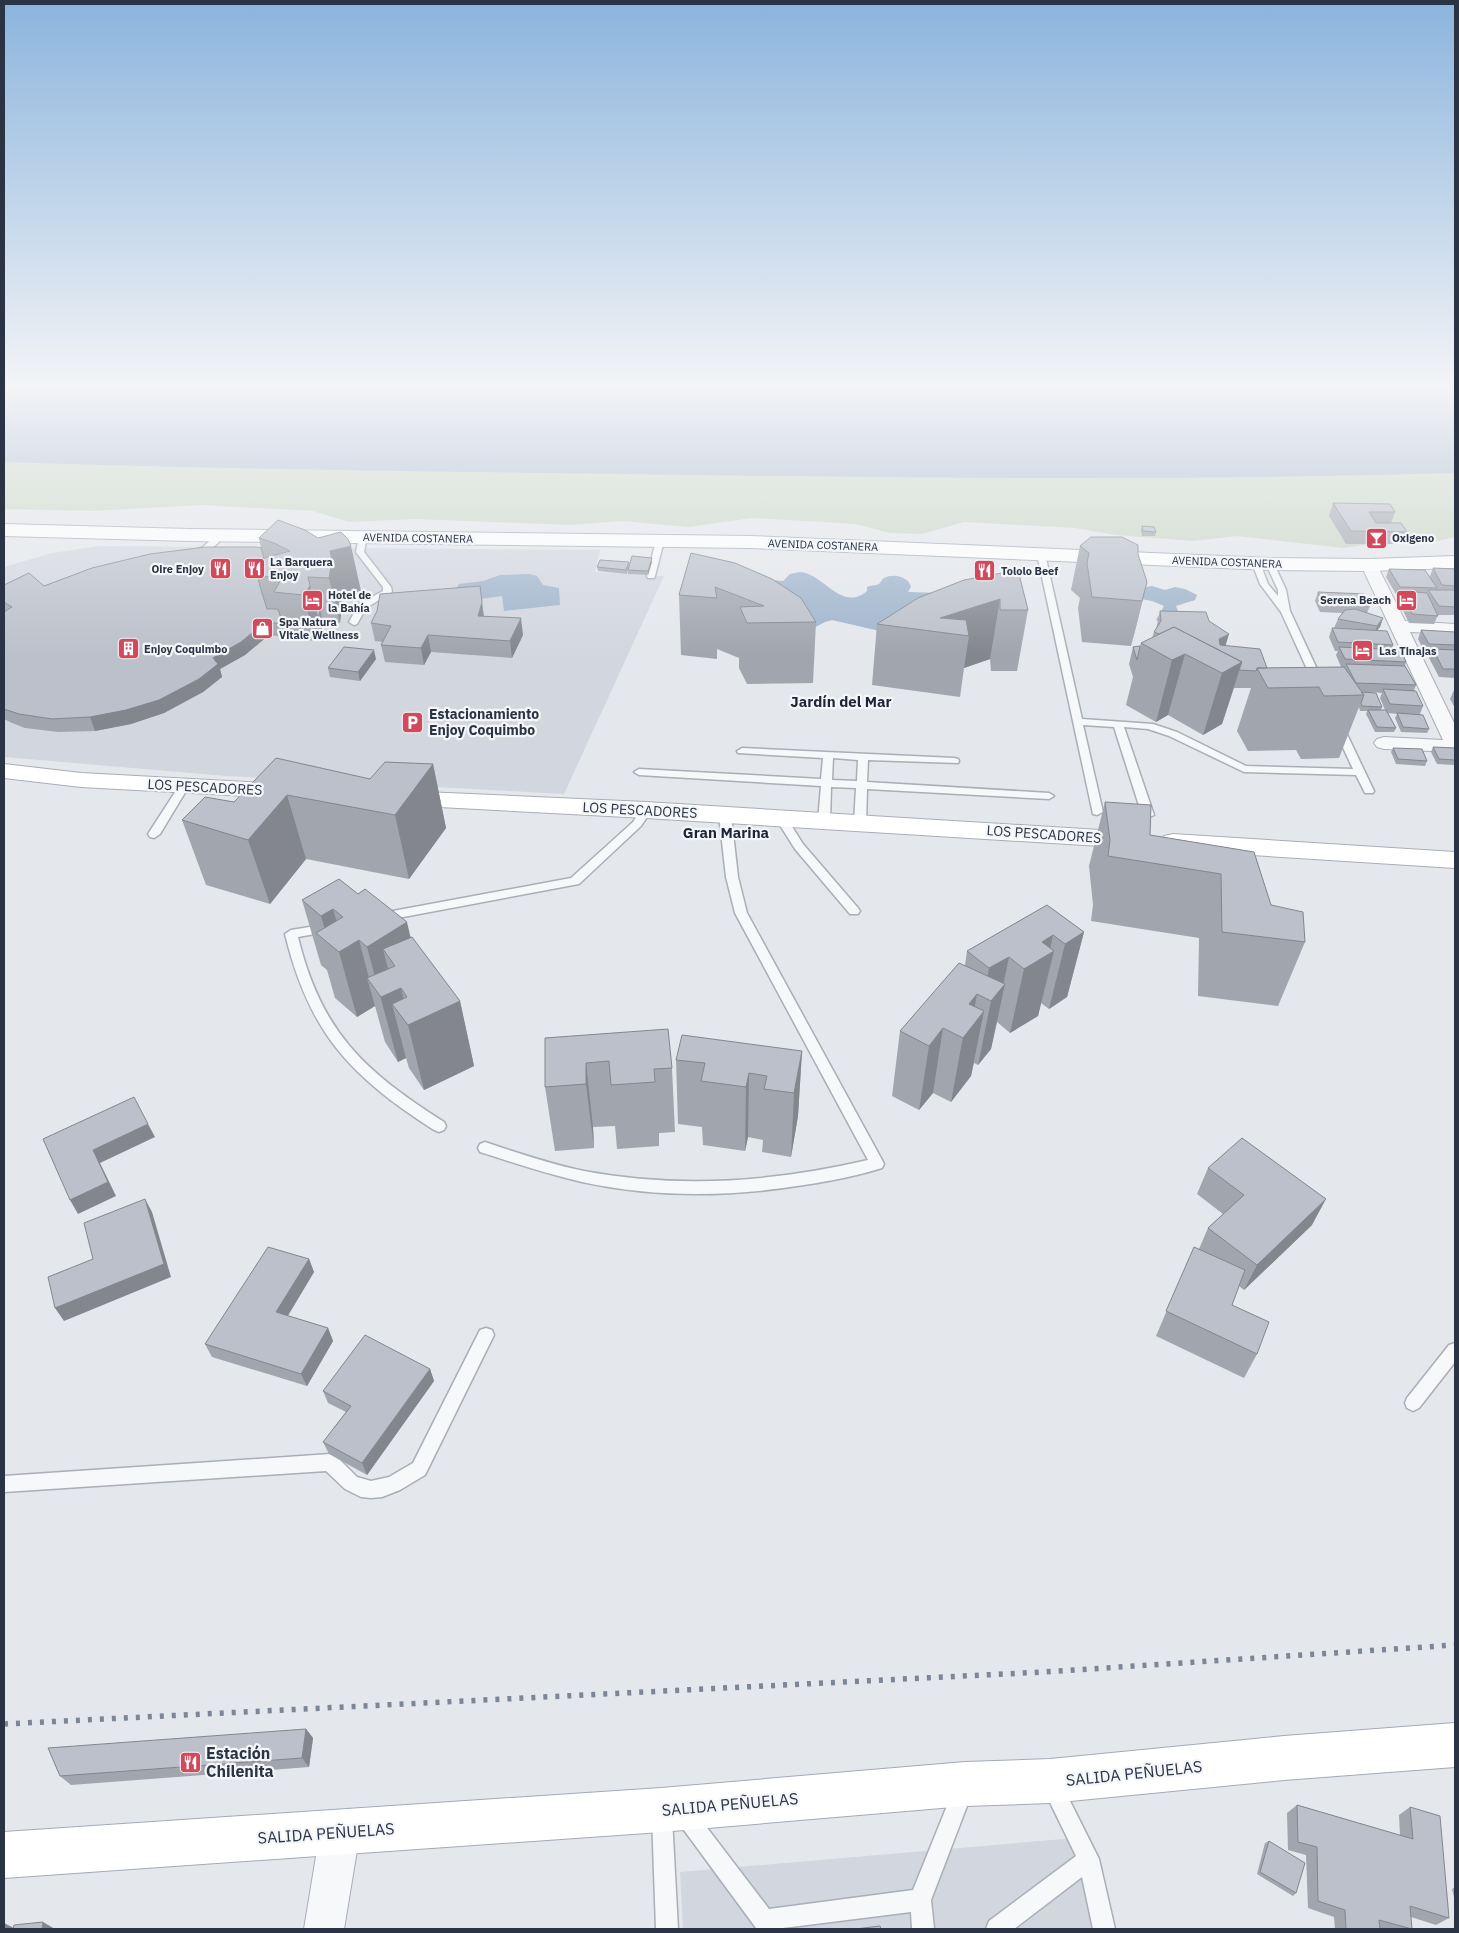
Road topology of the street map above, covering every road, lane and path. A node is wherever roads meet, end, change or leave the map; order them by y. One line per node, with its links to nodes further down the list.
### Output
1 (4, 530): 2 (main road, AVENIDA COSTANERA)
2 (190, 535): 4 (main road, AVENIDA COSTANERA); 5 (main road, AVENIDA COSTANERA)
3 (4, 536): 4 (main road, AVENIDA COSTANERA)
4 (31, 536): 8 (main road)
5 (220, 536): 6 (main road, AVENIDA COSTANERA); 10 (lane)
6 (363, 537): 7 (main road, AVENIDA COSTANERA); 16 (lane)
7 (660, 541): 9 (main road, AVENIDA COSTANERA); 14 (lane)
8 (4, 544)
9 (1041, 554): 12 (main road, AVENIDA COSTANERA); 21 (lane)
10 (184, 555)
11 (1455, 562): 13 (main road, AVENIDA COSTANERA)
12 (1263, 564): 13 (main road, AVENIDA COSTANERA); 15 (lane); 15 (lane)
13 (1369, 565): 17 (street)
14 (651, 576)
15 (1285, 611): 19 (lane)
16 (354, 622)
17 (1399, 626): 18 (street); 24 (street)
18 (1455, 629)
19 (1322, 692)
20 (1334, 718): 31 (lane)
21 (1077, 722): 22 (lane); 40 (lane)
22 (1118, 724): 31 (lane); 42 (lane)
23 (1384, 743): 24 (street)
24 (1455, 746)
25 (742, 751): 26 (lane)
26 (828, 755): 27 (lane); 32 (lane)
27 (864, 757): 28 (lane); 34 (lane)
28 (954, 761)
29 (4, 771): 33 (main road, LOS PESCADORES)
30 (640, 772): 32 (lane)
31 (1359, 772): 35 (lane)
32 (826, 783): 34 (lane); 44 (lane)
33 (184, 786): 36 (main road, LOS PESCADORES); 46 (lane)
34 (863, 786): 38 (lane); 45 (lane)
35 (1368, 791)
36 (302, 792)
37 (381, 796): 39 (main road, LOS PESCADORES)
38 (1049, 796)
39 (646, 810): 41 (main road, LOS PESCADORES); 49 (lane)
40 (1097, 812)
41 (725, 815): 43 (main road, LOS PESCADORES); 52 (lane)
42 (1148, 815)
43 (782, 818): 44 (main road, LOS PESCADORES); 48 (lane)
44 (824, 821): 45 (main road, LOS PESCADORES)
45 (860, 823): 47 (main road, LOS PESCADORES)
46 (154, 834)
47 (1455, 860)
48 (854, 911)
49 (370, 920)
50 (340, 925): 51 (lane)
51 (439, 1126)
52 (485, 1148)
53 (486, 1335): 56 (lane)
54 (1455, 1350): 55 (lane)
55 (1413, 1403)
56 (4, 1484)
57 (1455, 1745): 58 (main road, SALIDA PEÑUELAS)
58 (1050, 1781): 59 (main road, SALIDA PEÑUELAS); 63 (lane)
59 (965, 1784): 60 (main road, SALIDA PEÑUELAS); 64 (lane)
60 (671, 1809): 61 (main road, SALIDA PEÑUELAS); 65 (lane); 67 (lane)
61 (340, 1832): 62 (main road, SALIDA PEÑUELAS); 66 (street)
62 (4, 1855)
63 (1089, 1859): 69 (lane); 70 (lane)
64 (920, 1900): 65 (lane); 68 (lane)
65 (764, 1924)
66 (324, 1929)
67 (667, 1929)
68 (923, 1929)
69 (997, 1929)
70 (1104, 1929)

